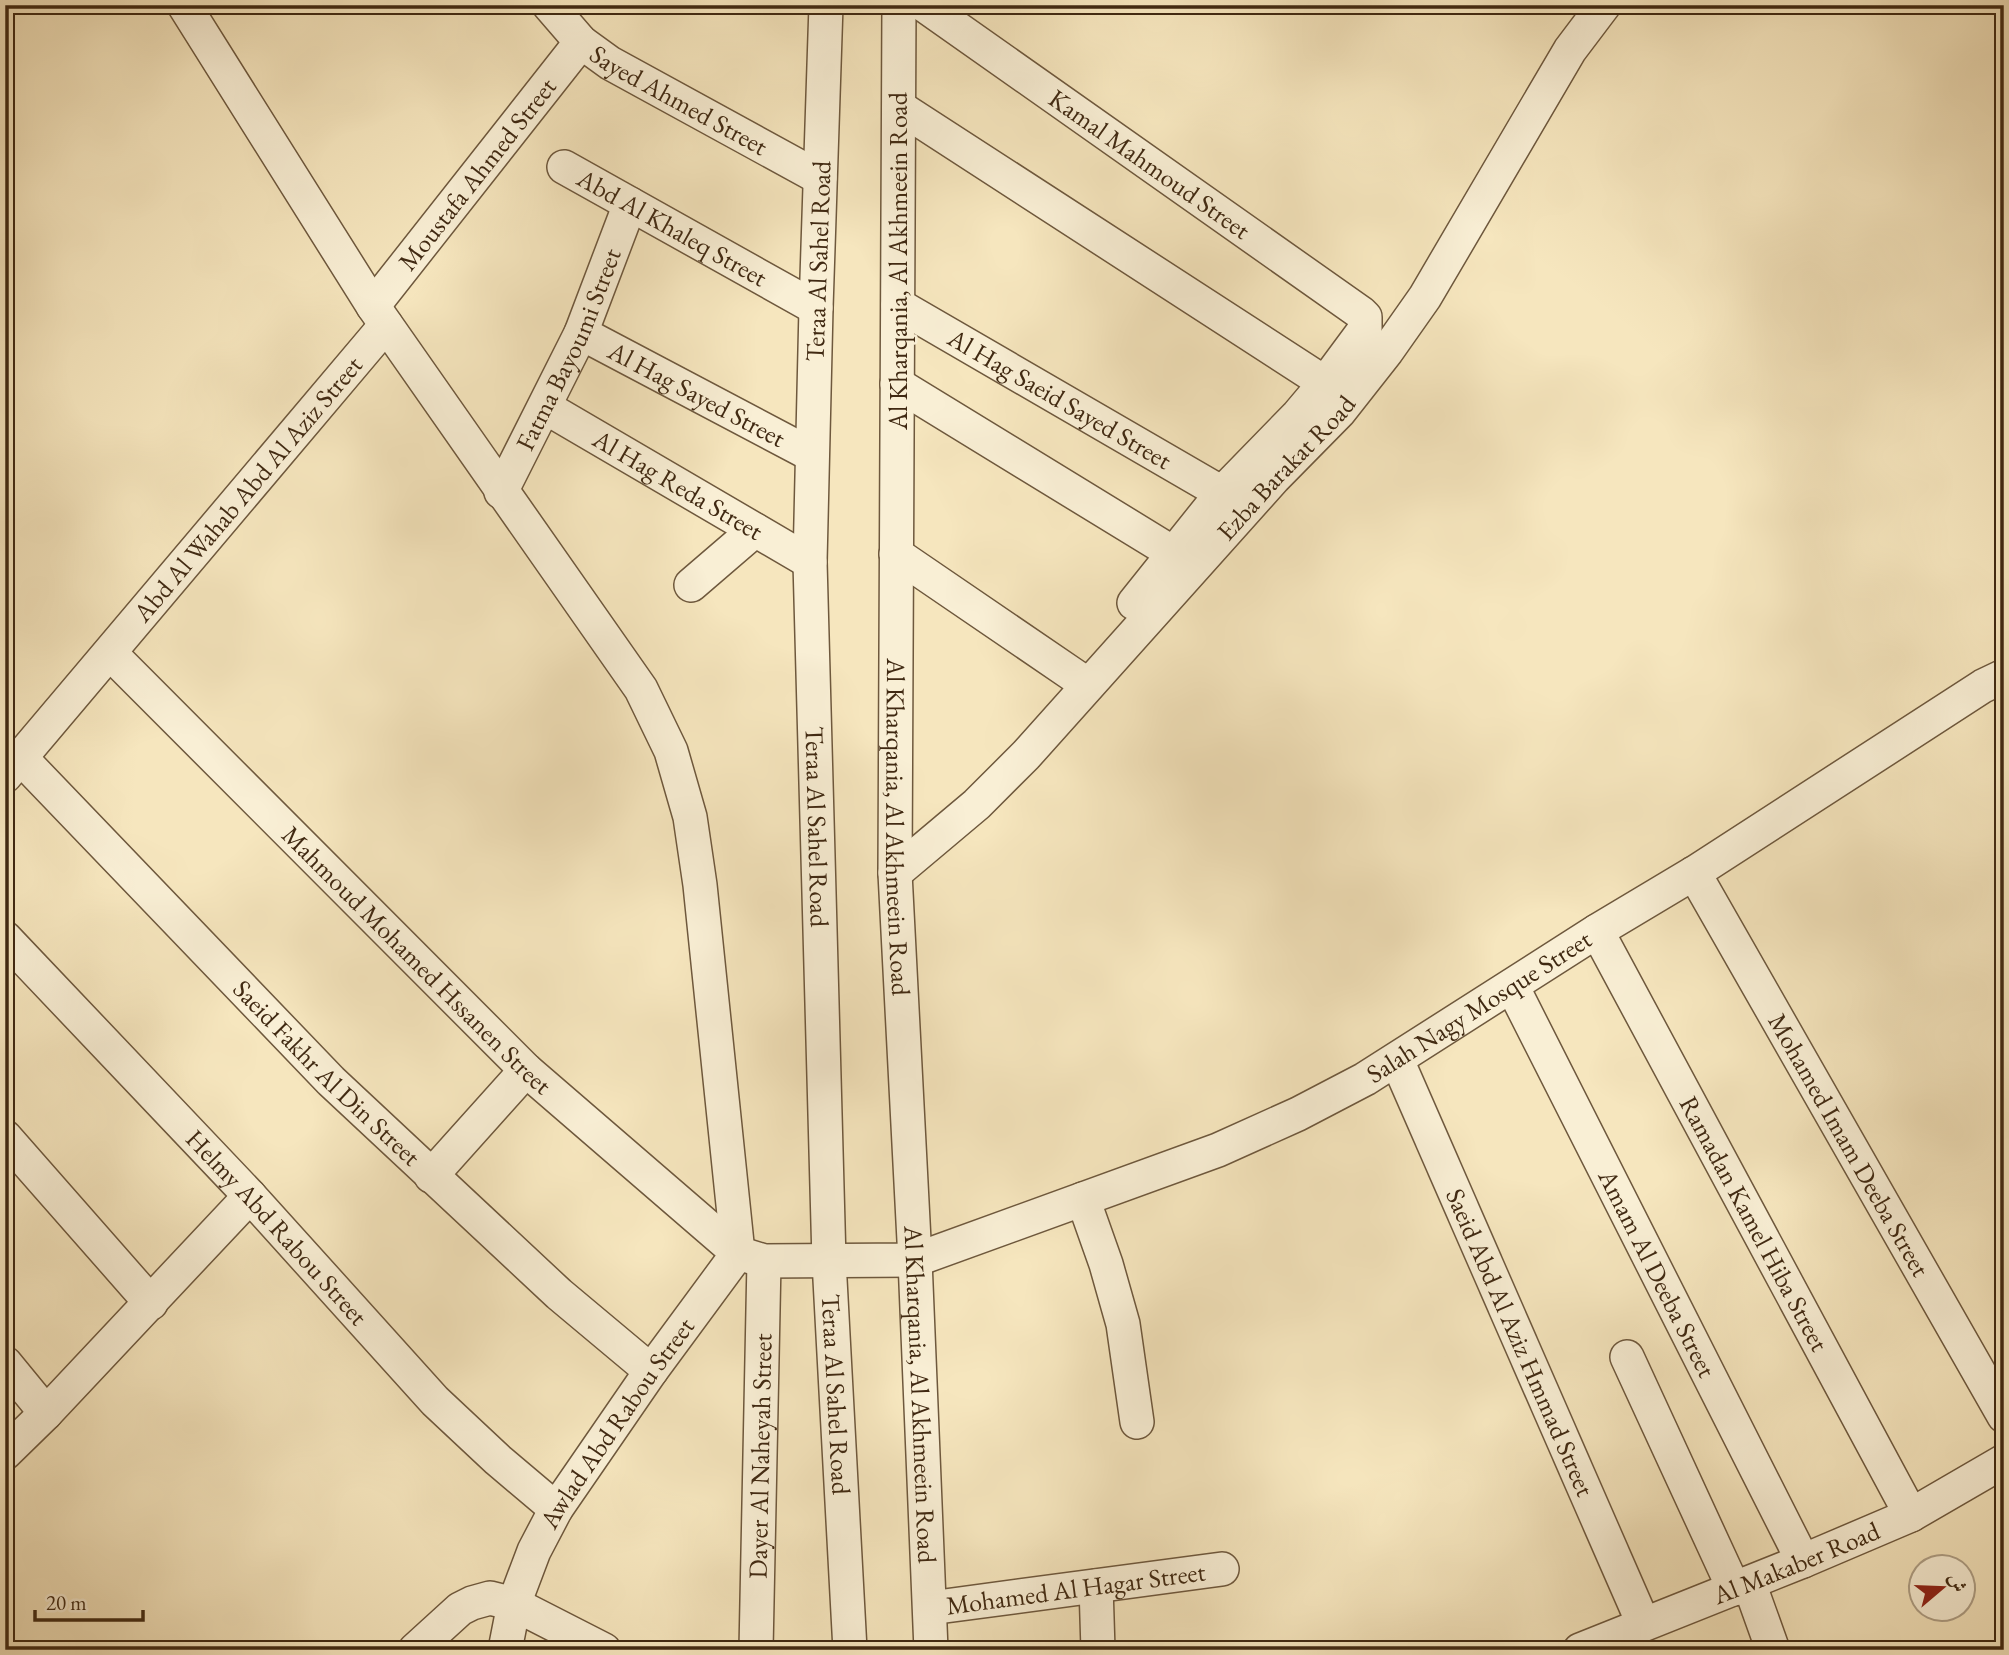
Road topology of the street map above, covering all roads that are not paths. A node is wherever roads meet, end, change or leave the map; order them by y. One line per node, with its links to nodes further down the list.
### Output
1 (184, 5): 14 (street, Dayer Al Naheyah Street)
2 (549, 5): 7 (street, Sayed Ahmed Street)
3 (899, 5): 8 (street, Al Kharqania, Al Akhmeein Road)
4 (924, 5): 16 (street, Kamal Mahmoud Street)
5 (1604, 5): 27 (street, Ezba Barakat Road)
6 (823, 7): 10 (street, Teraa Al Sahel Road)
7 (581, 42): 10 (street, Sayed Ahmed Street); 14 (street, Moustafa Ahmed Street)
8 (899, 107): 12 (street, Al Kharqania, Al Akhmeein Road); 16 (street)
9 (564, 167): 11 (street, Abd Al Khaleq Street)
10 (820, 178): 13 (street, Teraa Al Sahel Road)
11 (630, 204): 13 (street, Abd Al Khaleq Street); 15 (street, Fatma Bayoumi Street)
12 (898, 304): 17 (street, Al Kharqania, Al Akhmeein Road); 21 (street, Al Hag Saeid Sayed Street)
13 (816, 308): 19 (street, Teraa Al Sahel Road)
14 (380, 315): 20 (street, Dayer Al Naheyah Street); 28 (street, Abd Al Wahab Abd Al Aziz Street)
15 (581, 333): 18 (street, Fatma Bayoumi Street); 19 (street, Al Hag Sayed Street)
16 (1325, 383): 21 (street)
17 (897, 384): 23 (street); 24 (street, Al Kharqania, Al Akhmeein Road)
18 (545, 407): 20 (street, Fatma Bayoumi Street); 22 (street, Al Hag Reda Street)
19 (812, 455): 25 (street, Teraa Al Sahel Road)
20 (501, 492): 43 (street, Dayer Al Naheyah Street)
21 (1222, 493): 23 (street)
22 (755, 530): 25 (street, Al Hag Reda Street); 26 (street)
23 (1173, 553): 27 (street)
24 (896, 554): 30 (street); 32 (street, Al Kharqania, Al Akhmeein Road)
25 (810, 562): 44 (street, Teraa Al Sahel Road)
26 (691, 585)
27 (1132, 636): 30 (street, Ezba Barakat Road)
28 (110, 653): 31 (street, Abd Al Wahab Abd Al Aziz Street); 38 (street, Mahmoud Mohamed Hssanen Street)
29 (2004, 676): 33 (street, Salah Nagy Mosque Street)
30 (1088, 685): 32 (street, Ezba Barakat Road)
31 (13, 767): 40 (street, Saeid Fakhr Al Din Street)
32 (895, 873): 45 (street, Al Kharqania, Al Akhmeein Road)
33 (1694, 873): 34 (street, Salah Nagy Mosque Street); 51 (street, Mohamed Imam Deeba Street)
34 (1597, 932): 36 (street, Salah Nagy Mosque Street); 56 (street, Ramadan Kamel Hiba Street)
35 (5, 938): 41 (street, Helmy Abd Rabou Street)
36 (1511, 986): 37 (street, Salah Nagy Mosque Street); 57 (street, Amam Al Deeba Street)
37 (1397, 1060): 42 (street, Salah Nagy Mosque Street); 63 (street, Saeid Abd Al Aziz Hmmad Street)
38 (526, 1070): 40 (street); 43 (street, Mahmoud Mohamed Hssanen Street)
39 (5, 1137): 46 (street)
40 (431, 1176): 49 (street, Saeid Fakhr Al Din Street)
41 (250, 1196): 46 (street); 55 (street, Helmy Abd Rabou Street)
42 (1083, 1199): 45 (street, Salah Nagy Mosque Street); 52 (street)
43 (751, 1257): 44 (street); 49 (street, Awlad Abd Rabou Street); 67 (street, Dayer Al Naheyah Street)
44 (829, 1261): 45 (street); 68 (street, Teraa Al Sahel Road)
45 (915, 1261): 62 (street, Al Kharqania, Al Akhmeein Road)
46 (150, 1303): 50 (street)
47 (1627, 1357): 60 (street)
48 (5, 1363): 50 (street)
49 (651, 1371): 55 (street, Awlad Abd Rabou Street)
50 (46, 1413): 53 (street)
51 (2004, 1416)
52 (1138, 1422)
53 (5, 1453)
54 (2004, 1461): 56 (street, Al Makaber Road)
55 (556, 1509): 61 (street, Awlad Abd Rabou Street)
56 (1911, 1515): 57 (street, Al Makaber Road)
57 (1803, 1561): 60 (street, Al Makaber Road)
58 (1222, 1569): 59 (street, Mohamed Al Hagar Street)
59 (1096, 1586): 62 (street, Mohamed Al Hagar Street); 70 (street)
60 (1741, 1586): 63 (street, Al Makaber Road); 72 (street)
61 (514, 1604): 64 (street); 65 (street, Awlad Abd Rabou Street); 66 (street)
62 (930, 1608): 69 (street, Al Kharqania, Al Akhmeein Road)
63 (1643, 1623): 71 (street, Al Makaber Road)
64 (415, 1650)
65 (505, 1650)
66 (604, 1650)
67 (756, 1650)
68 (850, 1650)
69 (931, 1650)
70 (1098, 1650)
71 (1580, 1650)
72 (1773, 1650)

